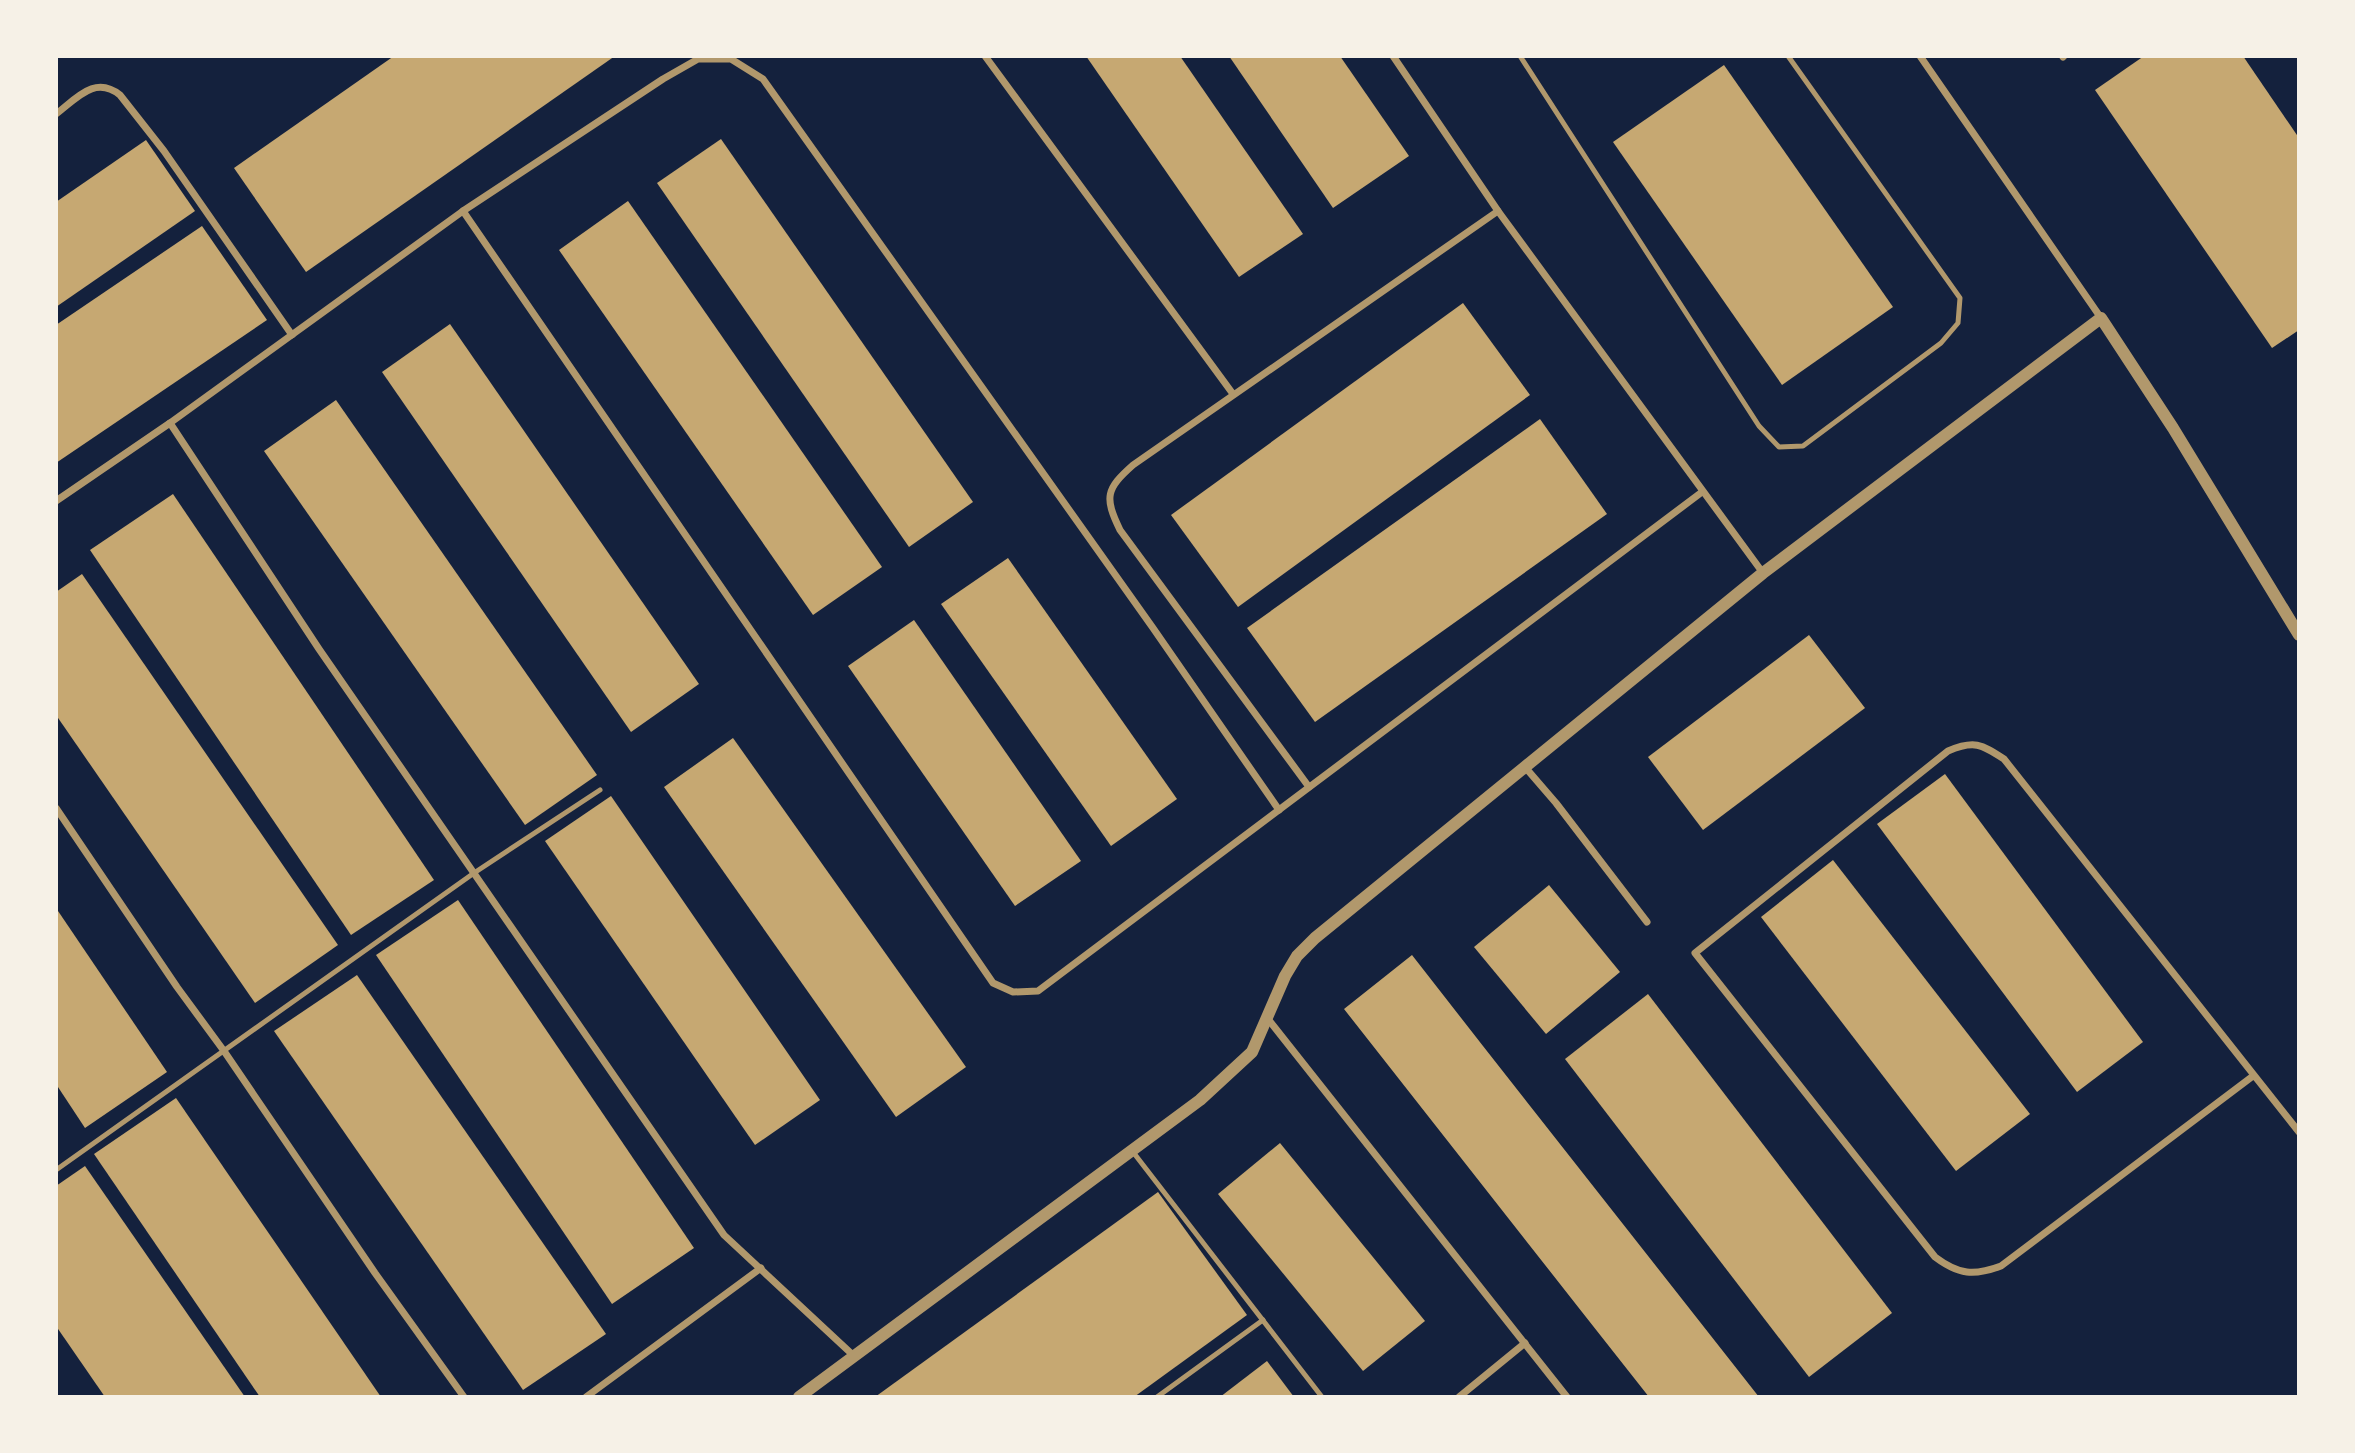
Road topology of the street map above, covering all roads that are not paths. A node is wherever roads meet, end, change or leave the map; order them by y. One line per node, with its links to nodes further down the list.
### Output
1 (985, 56): 11 (street)
2 (1393, 56): 8 (street)
3 (1520, 56): 4 (lane)
4 (1788, 56)
5 (1920, 56): 9 (street)
6 (56, 114): 10 (street)
7 (463, 211): 10 (street); 21 (street); 21 (street)
8 (1498, 211): 11 (street); 13 (street)
9 (2101, 318): 15 (street); 16 (street)
10 (292, 335): 12 (street)
11 (1233, 394): 18 (street)
12 (170, 423): 14 (street); 22 (street)
13 (1702, 492): 15 (street); 18 (street)
14 (56, 501)
15 (1763, 573): 17 (street)
16 (2299, 635)
17 (1525, 767): 23 (street); 24 (street)
18 (1309, 788): 21 (street)
19 (600, 790): 22 (lane)
20 (56, 808): 25 (street)
21 (1279, 810)
22 (474, 873): 25 (lane); 30 (street)
23 (1647, 922)
24 (1268, 1019): 28 (street); 32 (street)
25 (224, 1051): 29 (lane); 34 (street)
26 (2253, 1076): 26 (street); 27 (street)
27 (2299, 1132)
28 (1132, 1152): 31 (lane); 33 (street)
29 (56, 1170)
30 (761, 1268): 33 (street); 35 (street)
31 (1263, 1320): 37 (lane); 38 (lane)
32 (1525, 1343): 39 (street); 40 (street)
33 (854, 1356): 36 (street)
34 (464, 1397)
35 (586, 1397)
36 (799, 1397)
37 (1157, 1397)
38 (1322, 1397)
39 (1459, 1397)
40 (1567, 1397)

